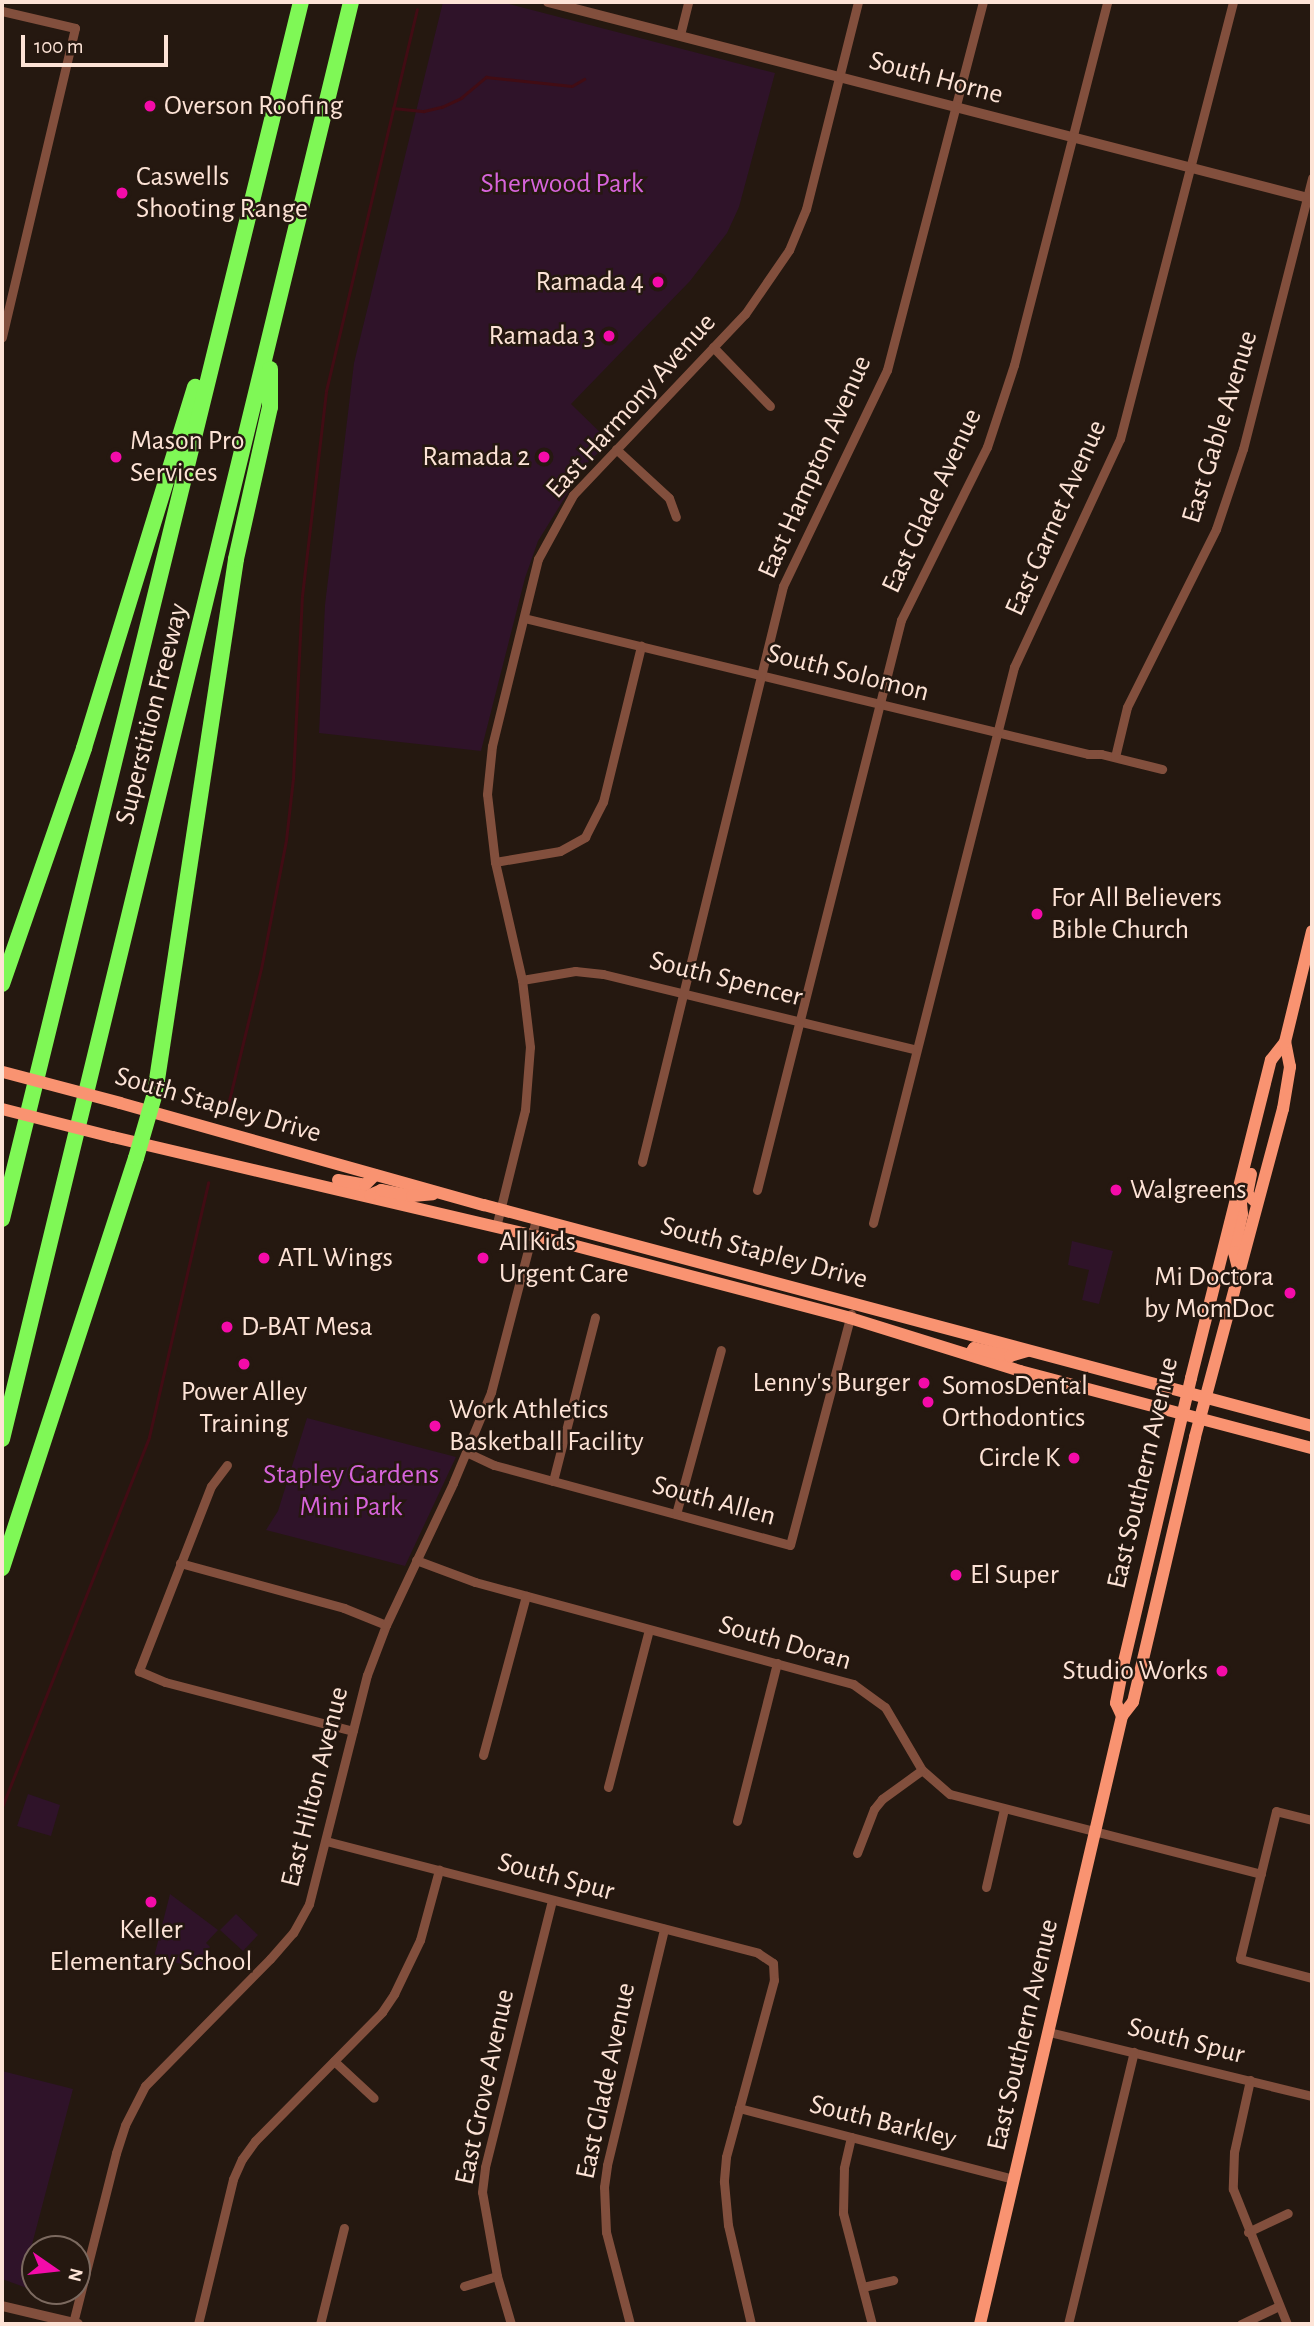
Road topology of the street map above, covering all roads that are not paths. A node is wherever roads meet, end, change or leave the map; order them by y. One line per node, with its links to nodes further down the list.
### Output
1 (301, 2): 16 (highway, Superstition Freeway)
2 (351, 2): 19 (highway, Superstition Freeway)
3 (548, 2): 10 (street, South Horne)
4 (688, 2): 10 (street)
5 (858, 2): 11 (street, East Harmony Avenue)
6 (983, 2): 12 (street, East Hampton Avenue)
7 (1107, 2): 13 (street, East Glade Avenue)
8 (1233, 2): 14 (street, East Garnet Avenue)
9 (2, 11): 18 (street)
10 (680, 35): 11 (street, South Horne)
11 (839, 76): 12 (street, South Horne); 20 (street, East Harmony Avenue)
12 (956, 107): 13 (street, South Horne); 26 (street, East Hampton Avenue)
13 (1073, 136): 14 (street, South Horne); 27 (street, East Glade Avenue)
14 (1191, 169): 17 (street, South Horne); 28 (street, East Garnet Avenue)
15 (1312, 178): 17 (street, East Gable Avenue)
16 (254, 190): 34 (highway); 53 (highway, Superstition Freeway)
17 (1310, 199): 29 (street, East Gable Avenue)
18 (2, 338)
19 (270, 343): 41 (highway); 70 (highway, Superstition Freeway)
20 (713, 347): 21 (street); 22 (street, East Harmony Avenue)
21 (770, 406)
22 (616, 449): 23 (street); 24 (street, East Harmony Avenue)
23 (676, 517)
24 (524, 618): 25 (street, South Solomon); 31 (street, East Harmony Avenue)
25 (641, 646): 26 (street, South Solomon); 31 (street)
26 (762, 675): 27 (street, South Solomon); 35 (street, East Hampton Avenue)
27 (878, 703): 28 (street, South Solomon); 36 (street, East Glade Avenue)
28 (996, 732): 29 (street, South Solomon); 38 (street, East Garnet Avenue)
29 (1115, 757): 30 (street, South Solomon)
30 (1162, 769)
31 (495, 862): 33 (street, East Harmony Avenue)
32 (1312, 930): 37 (main road, East Southern Avenue)
33 (522, 981): 35 (street, South Spencer); 52 (street, East Harmony Avenue)
34 (2, 984)
35 (683, 993): 36 (street, South Spencer); 44 (street, East Hampton Avenue)
36 (800, 1021): 38 (street, South Spencer); 47 (street, East Glade Avenue)
37 (1285, 1042): 42 (main road, East Southern Avenue); 51 (main road, East Southern Avenue)
38 (916, 1050): 55 (street, East Garnet Avenue)
39 (3, 1072): 41 (main road, South Stapley Drive, bridge)
40 (2, 1109): 43 (main road, South Stapley Drive, bridge)
41 (150, 1110): 43 (highway); 45 (main road, South Stapley Drive)
42 (1258, 1112): 50 (main road, East Southern Avenue); 51 (main road)
43 (141, 1144): 46 (main road, South Stapley Drive); 78 (highway)
44 (642, 1162)
45 (375, 1175): 46 (main road); 48 (main road, South Stapley Drive)
46 (312, 1182): 49 (main road, South Stapley Drive)
47 (757, 1189)
48 (438, 1192): 49 (main road); 52 (main road, South Stapley Drive)
49 (370, 1196): 56 (main road, South Stapley Drive)
50 (1236, 1198): 58 (main road); 65 (main road, East Southern Avenue)
51 (1257, 1203): 58 (main road, East Southern Avenue)
52 (501, 1210): 54 (main road, South Stapley Drive); 56 (street, East Harmony Avenue)
53 (2, 1219)
54 (536, 1219): 57 (street, East Hilton Avenue); 59 (main road, South Stapley Drive)
55 (873, 1223)
56 (496, 1227): 57 (main road, South Stapley Drive)
57 (532, 1236): 61 (main road, South Stapley Drive); 72 (street, East Hilton Avenue)
58 (1239, 1272): 66 (main road, East Southern Avenue)
59 (854, 1302): 61 (street); 63 (main road, South Stapley Drive)
60 (595, 1317): 74 (street)
61 (850, 1318): 64 (main road, South Stapley Drive); 75 (street, South Allen)
62 (721, 1350): 75 (street)
63 (1028, 1351): 64 (main road); 65 (main road, South Stapley Drive)
64 (970, 1353): 67 (main road, South Stapley Drive)
65 (1187, 1393): 66 (main road, South Stapley Drive); 67 (main road, East Southern Avenue)
66 (1206, 1399): 68 (main road, East Southern Avenue); 69 (main road, South Stapley Drive)
67 (1182, 1414): 68 (main road, South Stapley Drive); 80 (main road, East Southern Avenue)
68 (1201, 1419): 71 (main road, South Stapley Drive); 84 (main road, East Southern Avenue)
69 (1312, 1426)
70 (2, 1439)
71 (1312, 1448)
72 (466, 1452): 74 (street, South Allen); 76 (street, East Hilton Avenue)
73 (227, 1465): 77 (street)
74 (553, 1481): 75 (street, South Allen)
75 (676, 1514)
76 (416, 1560): 79 (street, South Doran); 81 (street, East Hilton Avenue)
77 (180, 1563): 81 (street); 86 (street)
78 (2, 1569)
79 (526, 1596): 82 (street, South Doran); 87 (street)
80 (1136, 1610): 84 (main road); 85 (main road, East Southern Avenue)
81 (386, 1625): 86 (street, East Hilton Avenue)
82 (649, 1630): 83 (street, South Doran); 89 (street)
83 (777, 1663): 88 (street, South Doran); 92 (street)
84 (1139, 1675): 85 (main road, East Southern Avenue)
85 (1122, 1716): 93 (main road, East Southern Avenue)
86 (353, 1731): 94 (street, East Hilton Avenue)
87 (483, 1755)
88 (922, 1770): 90 (street, South Doran); 95 (street)
89 (608, 1787)
90 (1004, 1809): 93 (street, South Doran); 98 (street)
91 (1312, 1820): 97 (street)
92 (737, 1821)
93 (1096, 1830): 97 (street, South Doran); 102 (main road, East Southern Avenue)
94 (326, 1840): 96 (street, South Spur); 120 (street, East Hilton Avenue)
95 (857, 1853)
96 (439, 1870): 99 (street, South Spur); 104 (street)
97 (1261, 1874): 101 (street)
98 (986, 1887)
99 (552, 1900): 100 (street, South Spur); 114 (street, East Grove Avenue)
100 (664, 1929): 108 (street, South Spur); 124 (street, East Glade Avenue)
101 (1312, 1978)
102 (1049, 2032): 103 (street, South Spur); 110 (main road, East Southern Avenue)
103 (1134, 2052): 105 (street, South Spur); 128 (street)
104 (334, 2061): 107 (street); 121 (street)
105 (1250, 2080): 106 (street, South Spur); 113 (street)
106 (1312, 2096)
107 (373, 2098)
108 (739, 2108): 109 (street, South Barkley); 125 (street)
109 (851, 2137): 110 (street, South Barkley); 117 (street)
110 (1014, 2179): 127 (main road, East Southern Avenue)
111 (1288, 2213): 113 (street)
112 (344, 2228): 122 (street)
113 (1248, 2232): 119 (street)
114 (497, 2276): 116 (street); 123 (street, East Grove Avenue)
115 (893, 2280): 117 (street)
116 (464, 2286)
117 (863, 2287): 126 (street)
118 (2, 2306): 120 (street)
119 (1279, 2306): 129 (street); 130 (street)
120 (76, 2324)
121 (198, 2324)
122 (320, 2324)
123 (512, 2324)
124 (630, 2324)
125 (751, 2324)
126 (872, 2324)
127 (980, 2324)
128 (1068, 2324)
129 (1241, 2324)
130 (1287, 2324)

